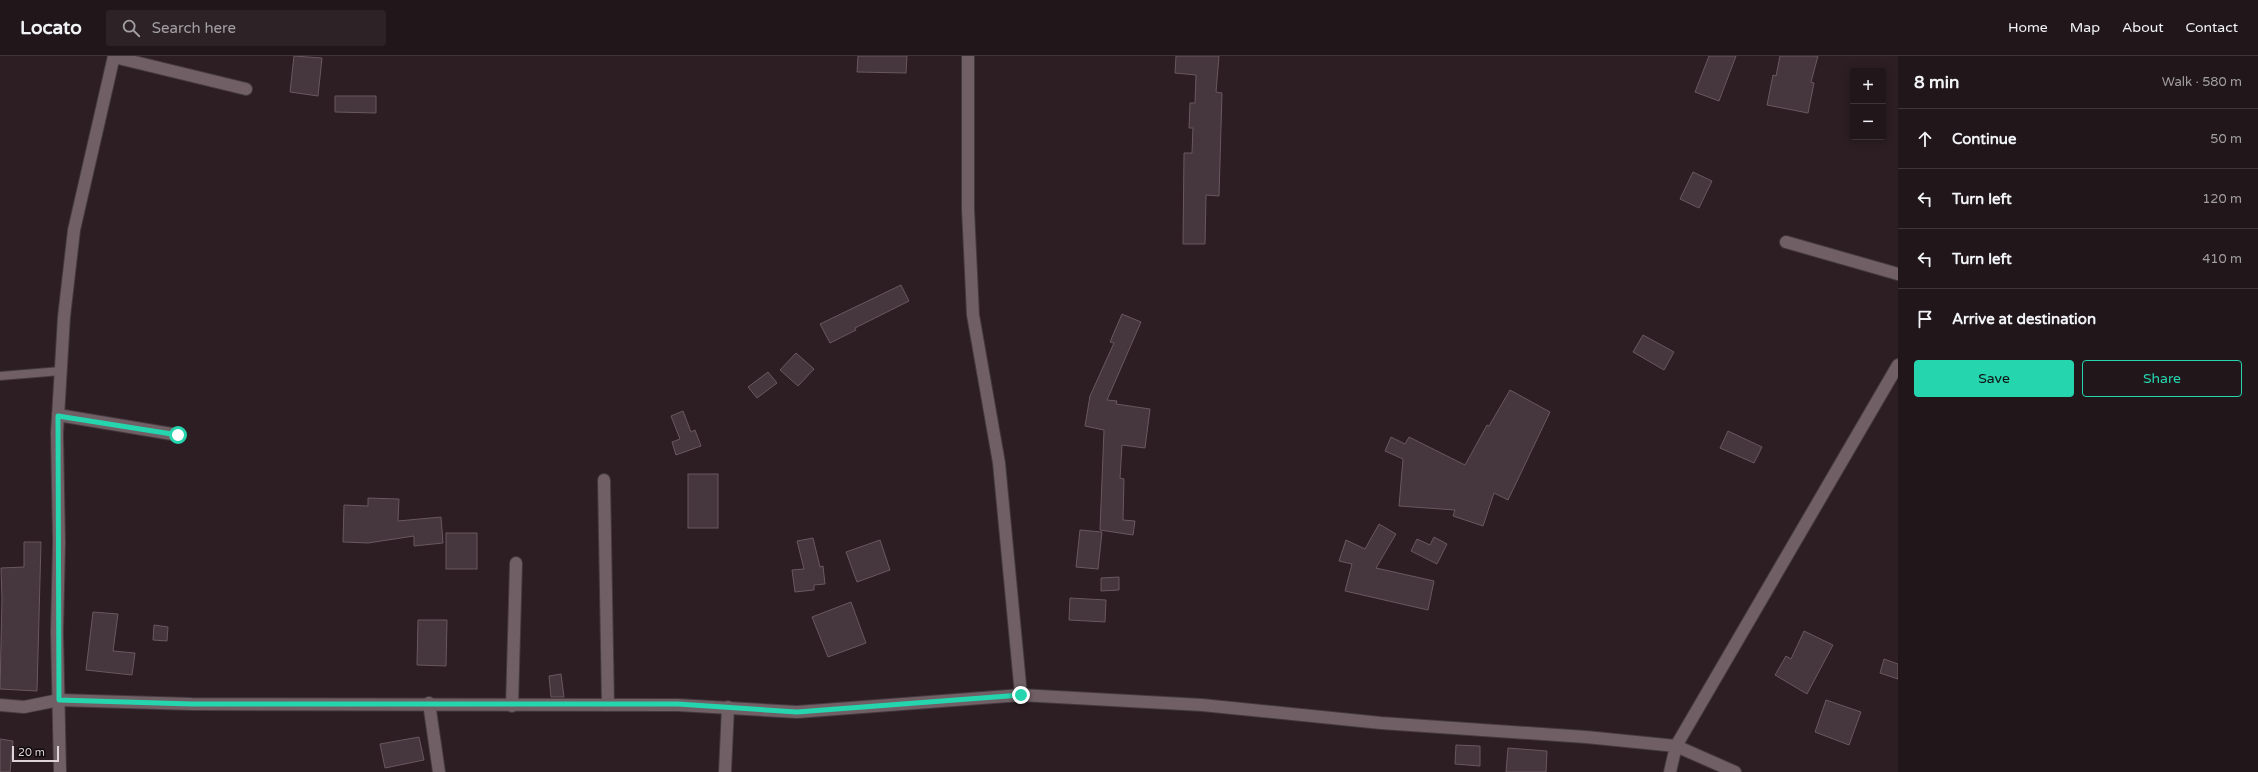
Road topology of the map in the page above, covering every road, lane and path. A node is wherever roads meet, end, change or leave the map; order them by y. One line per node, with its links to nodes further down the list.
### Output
1 (968, 56): 13 (street)
2 (114, 57): 3 (street); 7 (street)
3 (246, 89)
4 (1786, 242): 5 (street)
5 (1898, 274)
6 (1898, 365): 20 (street)
7 (61, 371): 8 (lane); 9 (street)
8 (0, 376)
9 (58, 416): 10 (street); 14 (street)
10 (178, 435)
11 (604, 480): 17 (street)
12 (516, 563): 18 (street)
13 (1021, 695): 19 (street); 20 (street)
14 (59, 700): 15 (street); 16 (street); 21 (street)
15 (429, 703): 18 (street); 22 (street)
16 (0, 705)
17 (608, 705): 18 (street); 19 (street)
18 (512, 706)
19 (728, 707): 23 (street)
20 (1676, 746): 24 (street); 25 (street)
21 (60, 772)
22 (438, 772)
23 (725, 772)
24 (1670, 772)
25 (1735, 772)

